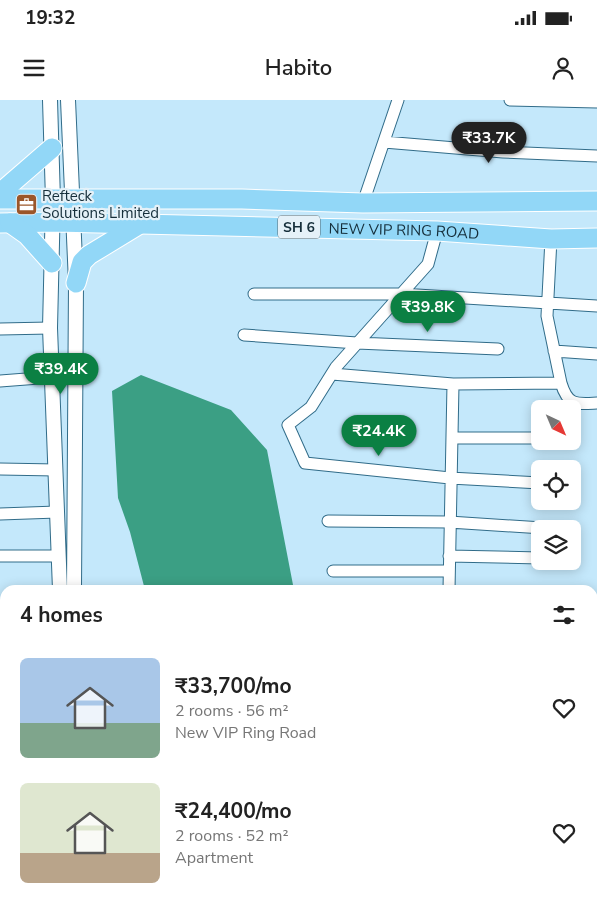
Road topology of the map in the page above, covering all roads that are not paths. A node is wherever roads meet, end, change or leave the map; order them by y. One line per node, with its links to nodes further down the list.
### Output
1 (50, 100): 7 (street)
2 (68, 100): 12 (street)
3 (398, 100): 6 (street)
4 (510, 100): 5 (street)
5 (597, 102)
6 (384, 142): 8 (street); 14 (street)
7 (52, 148): 9 (main road); 11 (street)
8 (597, 156)
9 (0, 193)
10 (0, 199): 11 (main road, NEW VIP RING ROAD / SH 6)
11 (53, 200): 12 (main road, NEW VIP RING ROAD / SH 6); 15 (street)
12 (72, 200): 14 (main road, NEW VIP RING ROAD / SH 6); 17 (street)
13 (597, 201): 14 (main road, NEW VIP RING ROAD / SH 6)
14 (363, 203)
15 (53, 222): 16 (main road, NEW VIP RING ROAD / SH 6); 17 (main road, NEW VIP RING ROAD / SH 6); 22 (street)
16 (5, 223): 22 (main road)
17 (72, 223): 18 (main road, NEW VIP RING ROAD / SH 6); 23 (street)
18 (141, 224): 19 (main road, NEW VIP RING ROAD / SH 6); 23 (main road)
19 (437, 231): 21 (main road, NEW VIP RING ROAD / SH 6); 25 (street)
20 (597, 238): 21 (main road, NEW VIP RING ROAD / SH 6)
21 (551, 239): 26 (street)
22 (52, 263): 28 (street)
23 (76, 283): 58 (street)
24 (254, 294): 25 (street)
25 (401, 294): 26 (street); 31 (street)
26 (548, 302): 27 (street); 33 (street)
27 (597, 306)
28 (50, 328): 29 (street); 36 (street)
29 (0, 329)
30 (244, 335): 31 (street)
31 (358, 343): 32 (street); 35 (street)
32 (498, 349)
33 (554, 351): 34 (street); 38 (street)
34 (597, 354)
35 (332, 374): 39 (street); 45 (street)
36 (52, 377): 37 (street); 44 (street)
37 (0, 381)
38 (561, 383): 39 (street); 40 (street)
39 (453, 384): 41 (street)
40 (597, 403)
41 (452, 438): 42 (street); 45 (street)
42 (531, 438)
43 (0, 469): 44 (street)
44 (56, 470): 47 (street)
45 (450, 478): 46 (street); 50 (street)
46 (531, 482)
47 (57, 512): 48 (street); 53 (street)
48 (0, 514)
49 (328, 521): 50 (street)
50 (449, 522): 51 (street); 54 (street)
51 (531, 527)
52 (0, 556): 53 (street)
53 (59, 556): 59 (street)
54 (449, 556): 55 (street); 57 (street)
55 (531, 558)
56 (333, 571): 57 (street)
57 (449, 571): 62 (street)
58 (73, 574): 60 (street); 61 (street)
59 (60, 585)
60 (64, 585)
61 (74, 585)
62 (449, 585)

